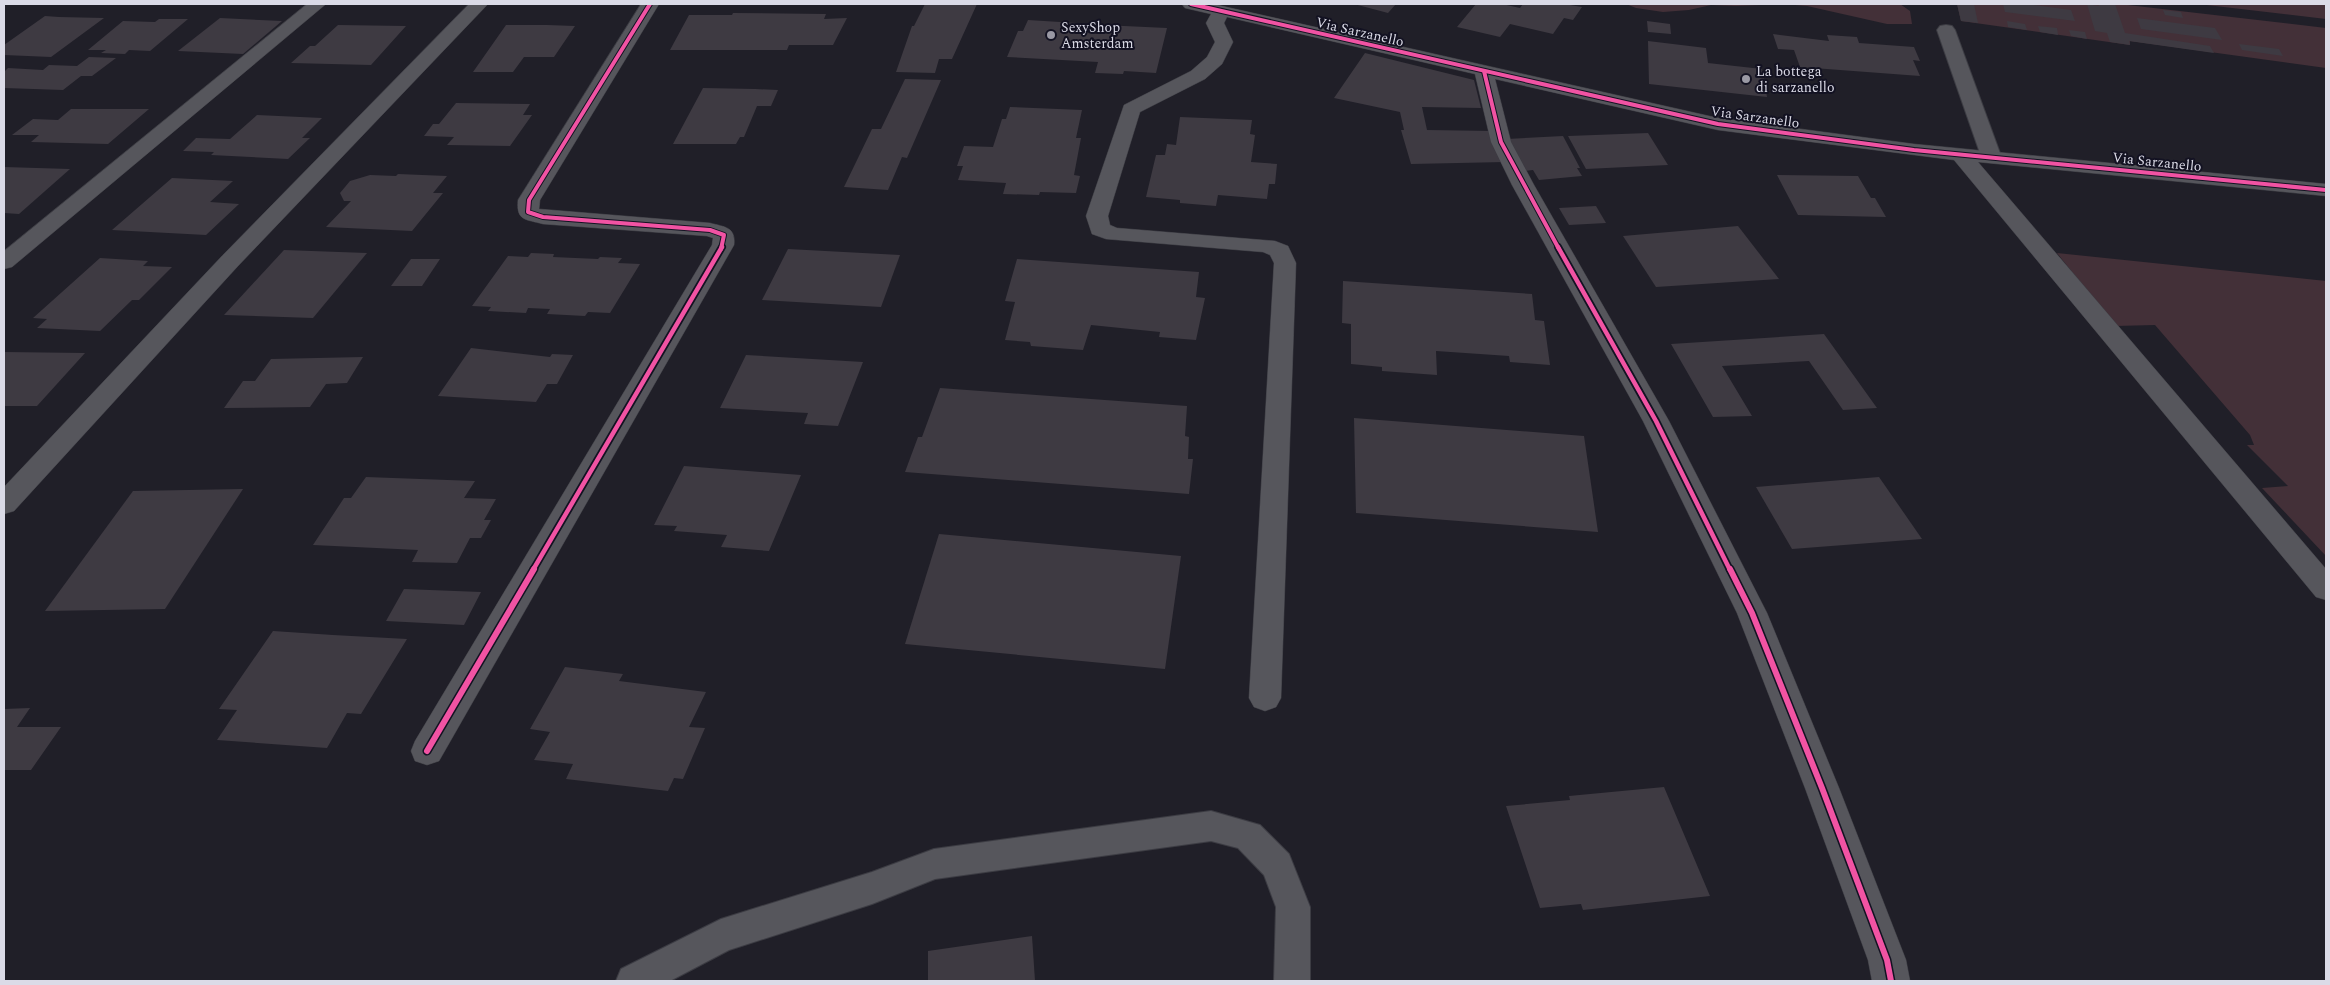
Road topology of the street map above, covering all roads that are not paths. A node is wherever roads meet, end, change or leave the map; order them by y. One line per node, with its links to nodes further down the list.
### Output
1 (317, 4): 11 (street)
2 (479, 4): 12 (street)
3 (650, 4): 15 (street)
4 (1191, 4): 5 (street, Via Sarzanello)
5 (1221, 11): 7 (street, Via Sarzanello); 14 (street)
6 (1946, 30): 9 (lane)
7 (1484, 71): 8 (street, Via Sarzanello); 18 (street)
8 (1960, 154): 9 (street, Via Sarzanello); 13 (street)
9 (1991, 156): 10 (street, Via Sarzanello)
10 (2326, 190)
11 (4, 262)
12 (4, 504)
13 (2326, 589)
14 (1265, 698)
15 (427, 751)
16 (634, 981): 17 (lane)
17 (1292, 981)
18 (1891, 981)

